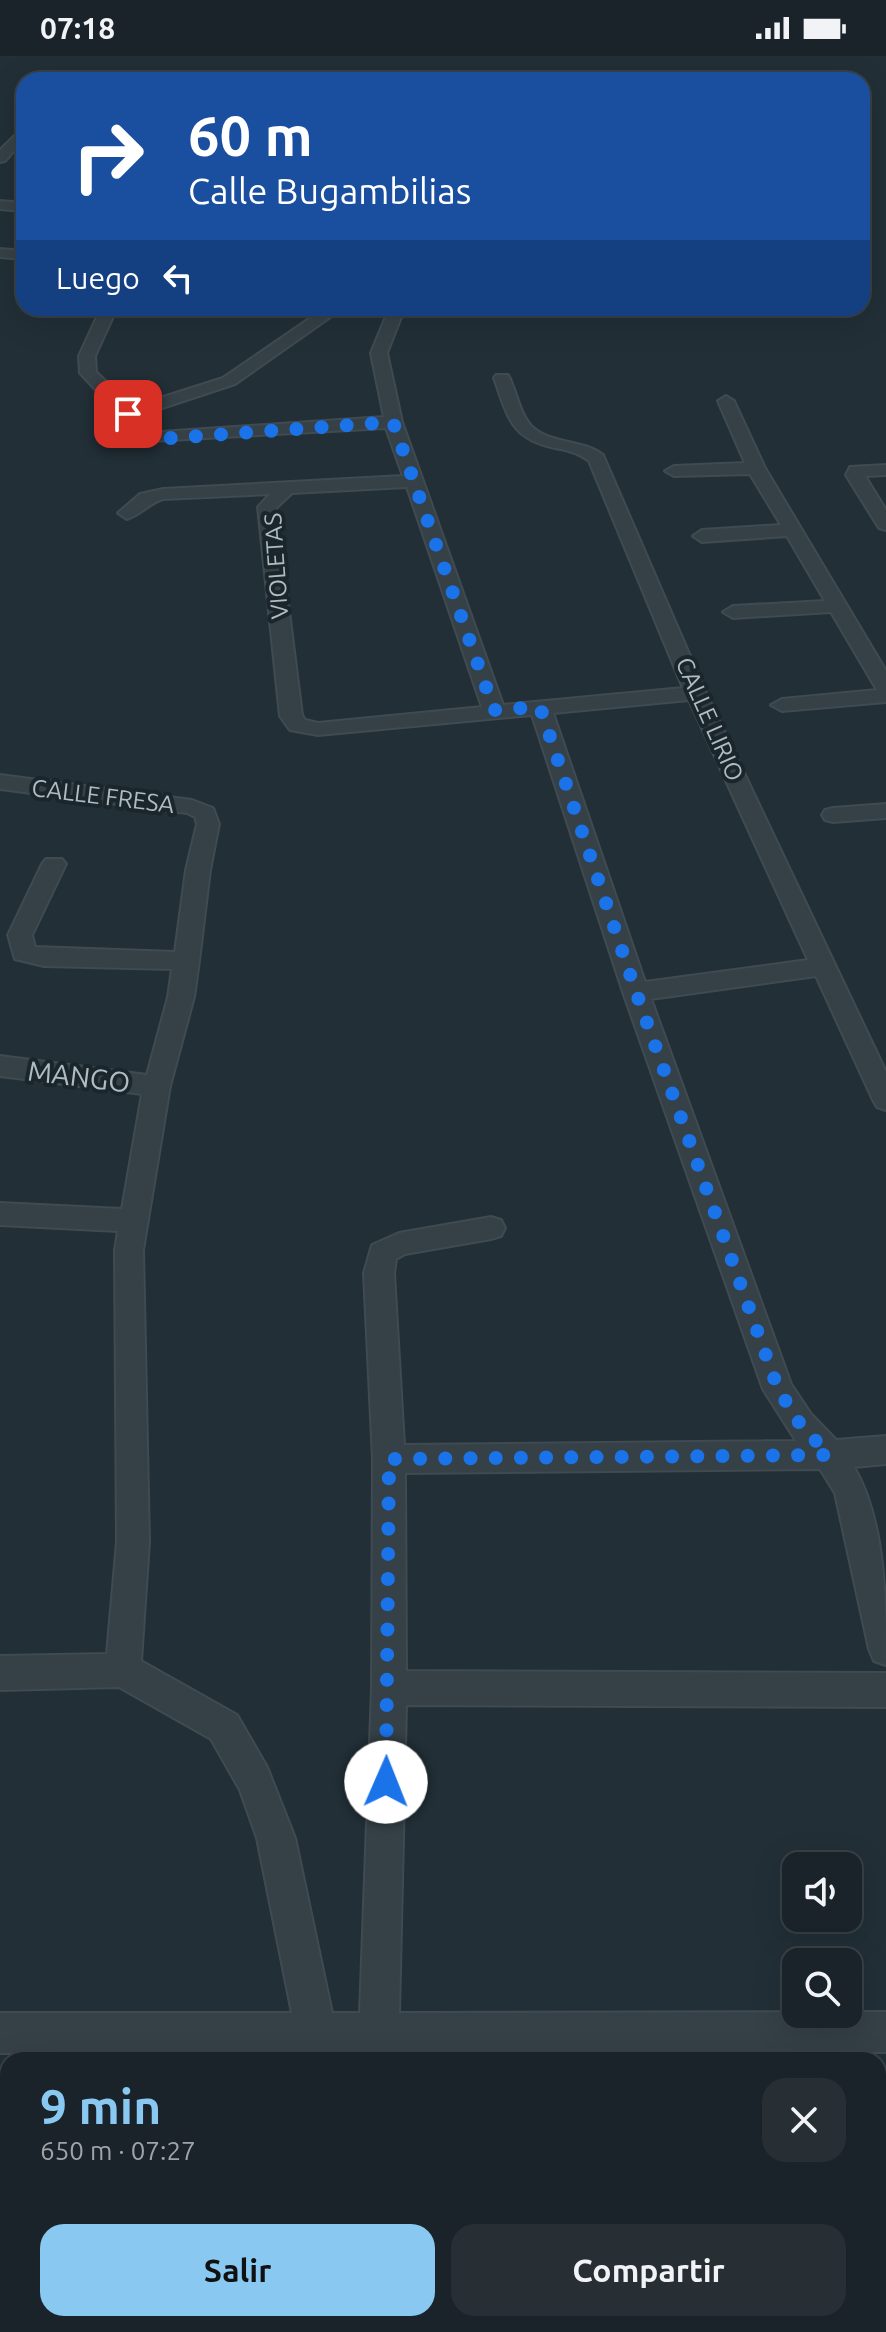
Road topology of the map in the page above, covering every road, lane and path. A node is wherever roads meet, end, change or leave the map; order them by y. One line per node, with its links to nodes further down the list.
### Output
1 (16, 140): 2 (street)
2 (1, 156)
3 (105, 316): 8 (street)
4 (323, 316): 8 (street)
5 (389, 316): 9 (street)
6 (502, 378): 22 (street, CALLE LIRIO)
7 (726, 401): 10 (street)
8 (128, 414): 9 (street)
9 (393, 422): 13 (street)
10 (756, 468): 12 (street); 17 (street)
11 (886, 470): 16 (street)
12 (674, 471)
13 (413, 481): 14 (street, VIOLETAS); 26 (street)
14 (286, 489): 15 (street); 26 (street, VIOLETAS)
15 (127, 513)
16 (886, 524)
17 (793, 530): 18 (street); 19 (street)
18 (702, 536)
19 (837, 606): 20 (street); 21 (street)
20 (733, 612)
21 (886, 688)
22 (696, 693): 25 (street); 32 (street, CALLE LIRIO)
23 (886, 696): 24 (street)
24 (782, 705)
25 (540, 707): 26 (street); 33 (street)
26 (494, 710)
27 (0, 782): 31 (street, CALLE FRESA)
28 (886, 811): 29 (street)
29 (833, 815)
30 (54, 864): 31 (street)
31 (187, 961): 35 (street)
32 (823, 967): 33 (street); 36 (street, CALLE LIRIO)
33 (636, 992): 41 (street)
34 (0, 1066): 35 (street, MANGO)
35 (157, 1086): 38 (street)
36 (886, 1100)
37 (0, 1214): 38 (street)
38 (132, 1221): 44 (street)
39 (491, 1228): 42 (street)
40 (886, 1450): 41 (street)
41 (829, 1455): 42 (street); 43 (street)
42 (389, 1459): 46 (street)
43 (886, 1649)
44 (123, 1670): 45 (street); 50 (street)
45 (0, 1673)
46 (389, 1688): 47 (street); 51 (street)
47 (886, 1690)
48 (886, 2032): 51 (street)
49 (0, 2033): 50 (street)
50 (315, 2033): 51 (street)
51 (376, 2047)

